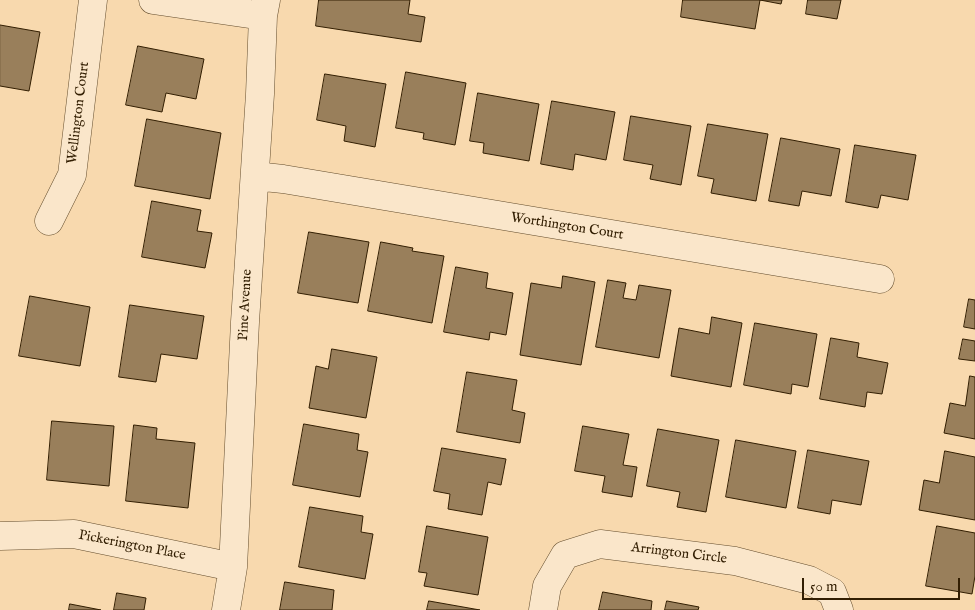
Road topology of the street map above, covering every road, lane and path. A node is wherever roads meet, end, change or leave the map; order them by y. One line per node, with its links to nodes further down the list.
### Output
1 (93, 0): 5 (street, Wellington Court)
2 (153, 0): 3 (street)
3 (265, 8): 4 (street, Pine Avenue)
4 (255, 176): 6 (street, Worthington Court); 8 (street, Pine Avenue)
5 (49, 221)
6 (880, 279)
7 (0, 536): 8 (street, Pickerington Place)
8 (233, 567): 9 (street, Pine Avenue)
9 (226, 610)
10 (543, 610): 11 (street, Arrington Circle)
11 (839, 610)

